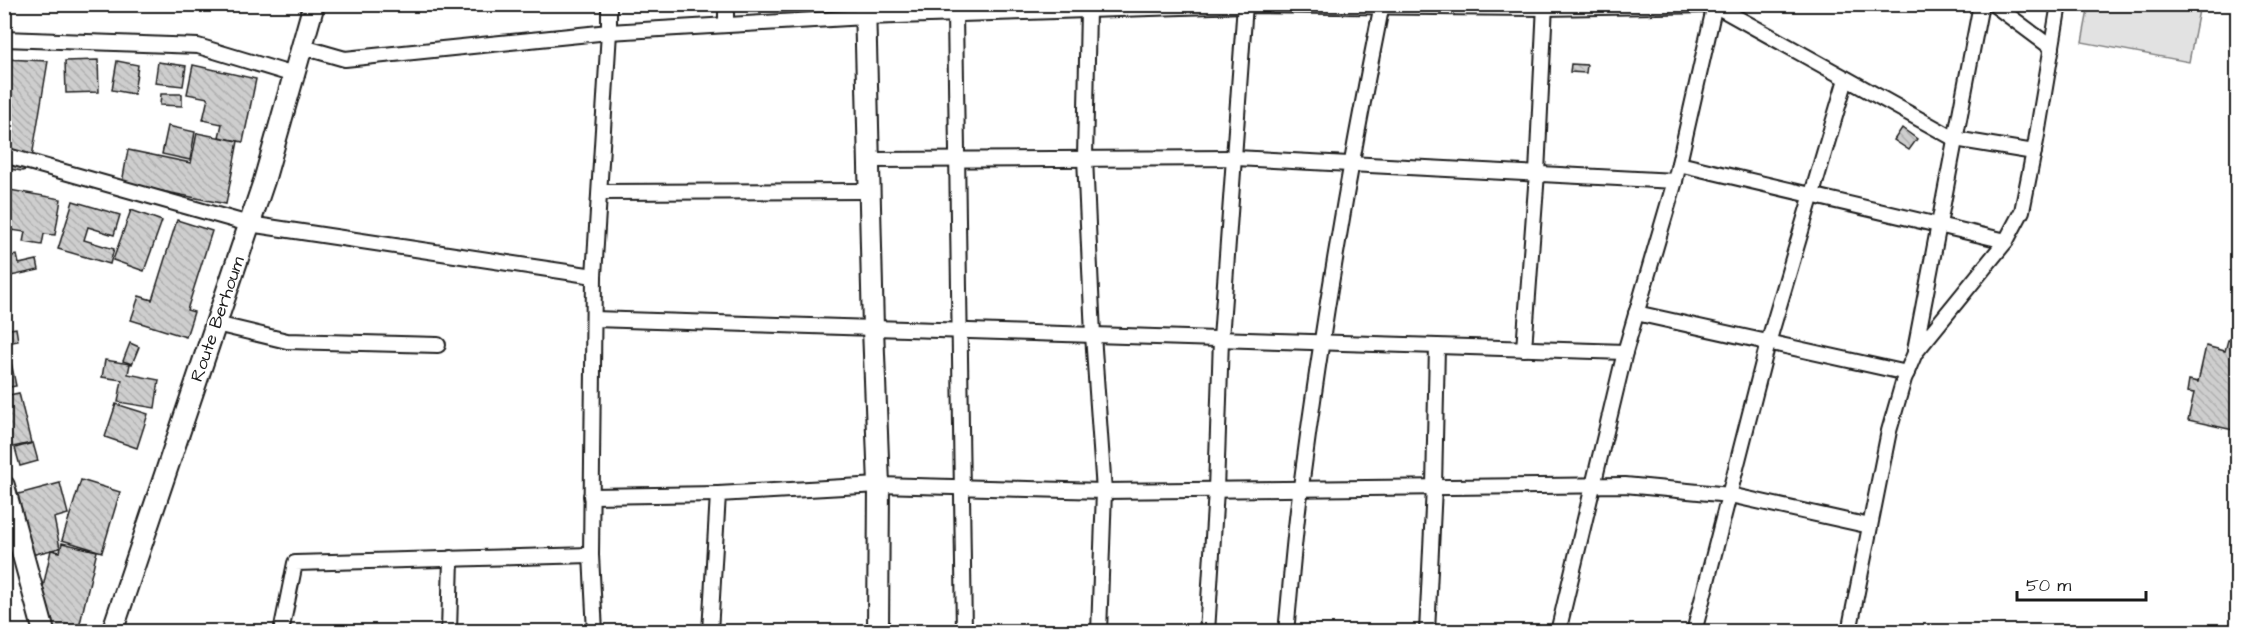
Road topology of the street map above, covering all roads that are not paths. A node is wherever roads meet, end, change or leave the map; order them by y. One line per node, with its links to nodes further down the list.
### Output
1 (314, 4): 17 (main road, Route Berhoum)
2 (609, 4): 15 (street)
3 (726, 4): 14 (street)
4 (1981, 4): 21 (street)
5 (1993, 4): 18 (street)
6 (2059, 4): 18 (street)
7 (1245, 5): 8 (street); 11 (street); 25 (street)
8 (1382, 5): 10 (street); 28 (street)
9 (1714, 5): 10 (street); 20 (street); 29 (street)
10 (1545, 6): 30 (street)
11 (1088, 10): 13 (street); 24 (street)
12 (865, 11): 13 (street); 14 (street); 27 (main road)
13 (955, 15): 26 (street)
14 (726, 25): 15 (street)
15 (609, 32): 17 (street); 33 (street)
16 (4, 39): 19 (street)
17 (303, 47): 19 (main road, Route Berhoum)
18 (2052, 48): 22 (street)
19 (294, 75): 35 (main road, Route Berhoum)
20 (1846, 79): 21 (street); 34 (street)
21 (1955, 139): 22 (street); 36 (street)
22 (2034, 152): 37 (street)
23 (4, 155): 35 (street)
24 (1084, 158): 25 (street); 26 (street); 44 (street)
25 (1236, 158): 28 (street); 45 (street)
26 (958, 159): 27 (street); 43 (street)
27 (869, 160): 32 (main road)
28 (1351, 164): 30 (street); 46 (street)
29 (1679, 164): 31 (street); 34 (street)
30 (1537, 173): 31 (street); 50 (street)
31 (1675, 180): 39 (street)
32 (869, 191): 33 (street); 42 (main road)
33 (600, 192): 38 (street)
34 (1811, 196): 36 (street); 47 (street)
35 (249, 224): 38 (street); 41 (main road, Route Berhoum)
36 (1939, 225): 37 (street); 52 (street)
37 (2006, 242): 52 (street)
38 (594, 276): 40 (street)
39 (1636, 313): 47 (street); 51 (street)
40 (594, 319): 42 (street); 64 (street)
41 (216, 324): 48 (street); 69 (main road, Route Berhoum)
42 (873, 328): 43 (street); 54 (main road)
43 (960, 331): 44 (street); 58 (street)
44 (1093, 335): 45 (street); 61 (street)
45 (1221, 339): 46 (street); 60 (street)
46 (1322, 343): 49 (street); 59 (street)
47 (1768, 343): 53 (street); 63 (street)
48 (438, 345)
49 (1437, 346): 50 (street); 57 (street)
50 (1524, 349): 51 (street)
51 (1625, 352): 55 (street)
52 (1915, 353): 53 (street)
53 (1907, 373): 65 (street)
54 (879, 485): 58 (street); 62 (street); 74 (main road)
55 (1592, 485): 57 (street); 63 (street); 80 (street)
56 (4, 486): 68 (main road)
57 (1434, 487): 59 (street); 79 (street)
58 (962, 488): 61 (street); 75 (street)
59 (1300, 489): 60 (street); 78 (street)
60 (1216, 490): 61 (street); 77 (street)
61 (1104, 491): 76 (street)
62 (718, 494): 64 (street); 73 (street)
63 (1730, 495): 65 (street); 81 (street)
64 (591, 496): 66 (street)
65 (1870, 526): 82 (street)
66 (591, 555): 67 (street); 72 (street)
67 (451, 558): 70 (street); 71 (street)
68 (44, 632)
69 (112, 632)
70 (281, 632)
71 (449, 632)
72 (594, 632)
73 (710, 632)
74 (878, 632)
75 (964, 632)
76 (1099, 632)
77 (1207, 632)
78 (1286, 632)
79 (1427, 632)
80 (1558, 632)
81 (1694, 632)
82 (1849, 632)

